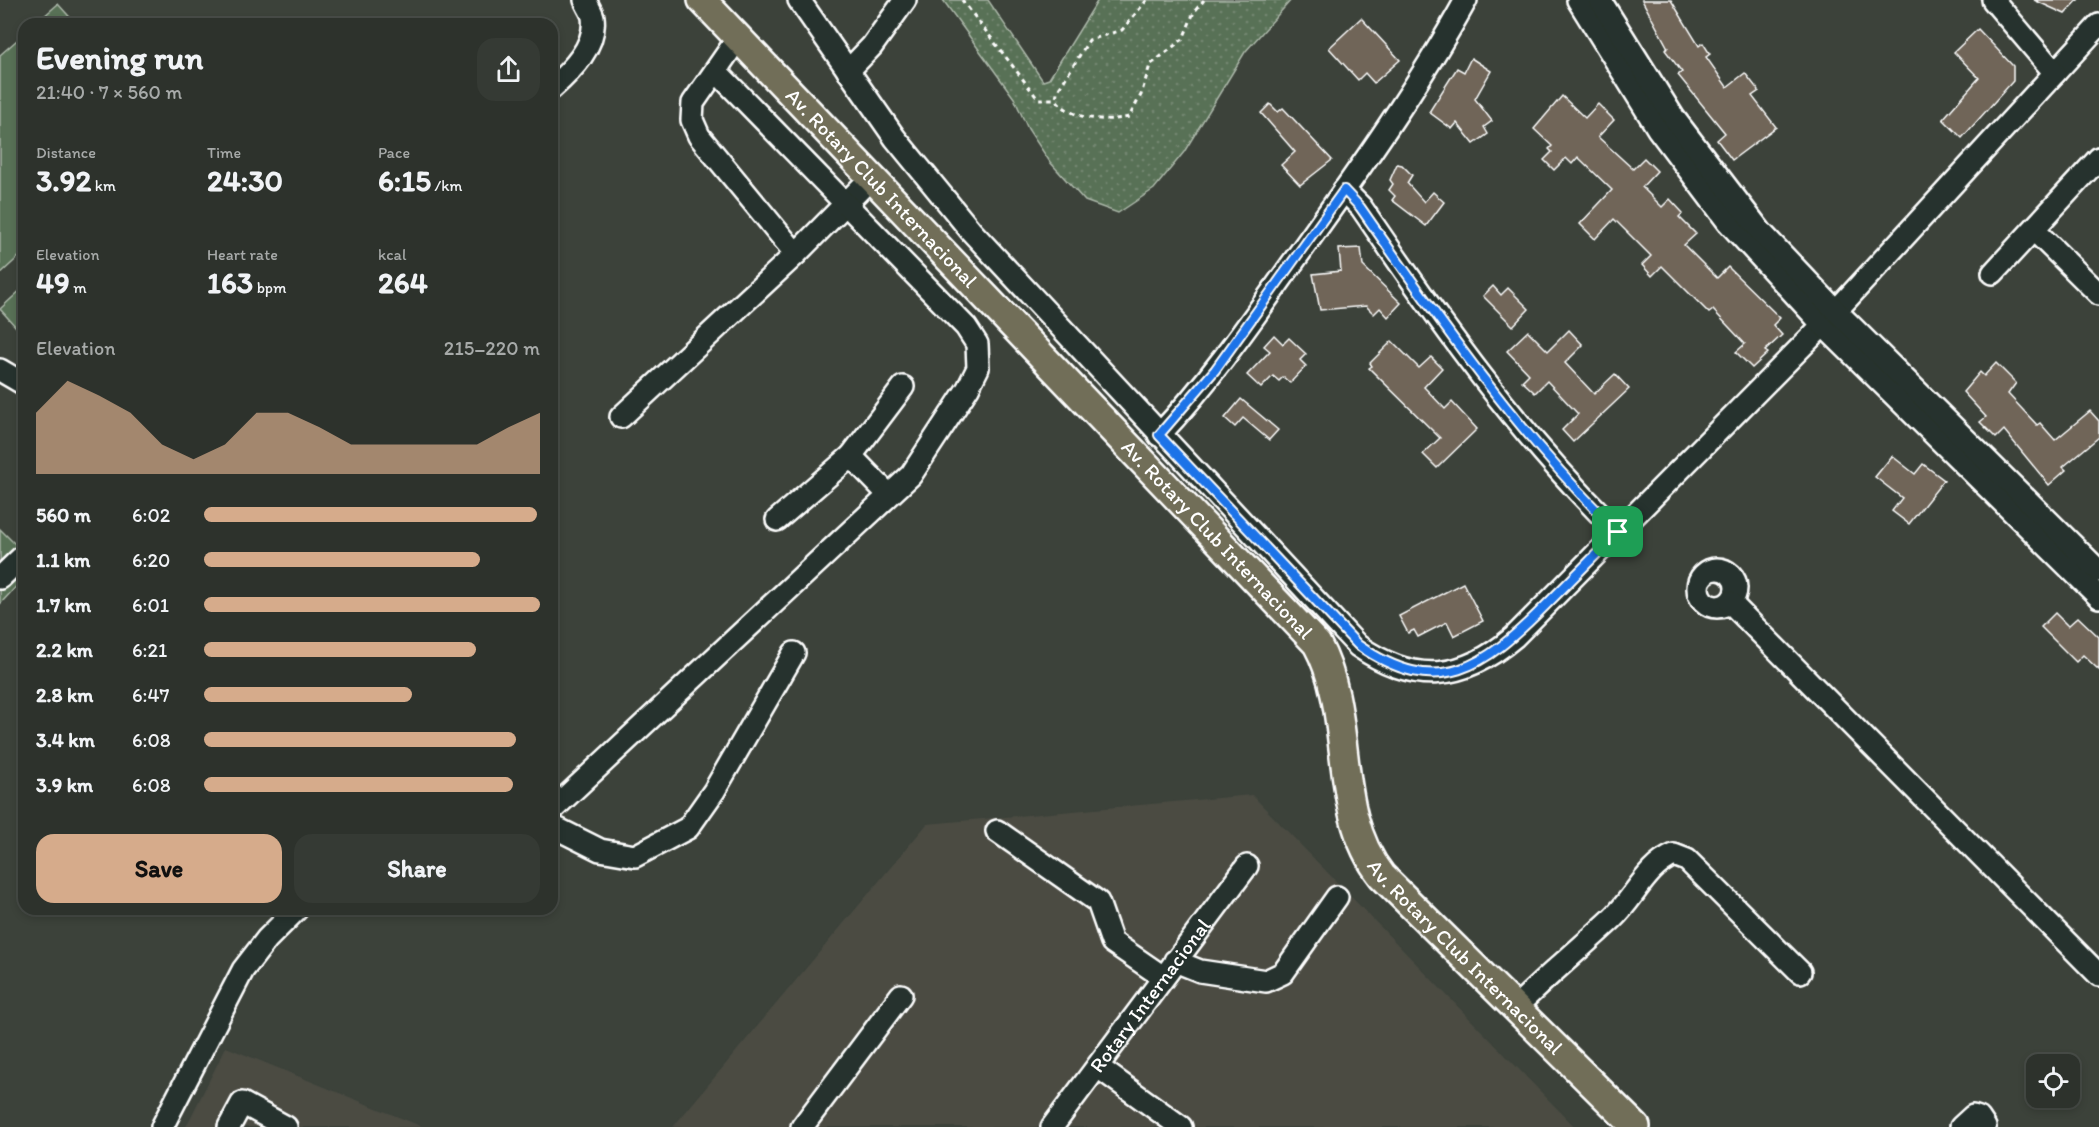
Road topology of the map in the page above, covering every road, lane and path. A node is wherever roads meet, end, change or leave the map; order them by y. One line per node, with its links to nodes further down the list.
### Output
1 (585, 0): 17 (street)
2 (702, 0): 13 (main road, Av. Rotary Club Internacional)
3 (799, 0): 15 (street)
4 (905, 0): 15 (street)
5 (962, 0): 18 (path)
6 (1148, 0): 18 (path)
7 (1204, 0): 18 (path)
8 (1466, 0): 21 (street)
9 (1578, 0): 27 (street)
10 (1600, 0): 27 (street)
11 (1993, 0): 16 (street)
12 (2099, 25): 16 (street)
13 (738, 38): 14 (street); 20 (main road, Av. Rotary Club Internacional)
14 (716, 70): 22 (street); 24 (street)
15 (848, 71): 32 (street)
16 (2055, 73): 27 (street)
17 (558, 83)
18 (1056, 99)
19 (2099, 158): 23 (street)
20 (871, 178): 22 (street); 53 (main road, Av. Rotary Club Internacional)
21 (1344, 190): 32 (street); 36 (street)
22 (846, 206): 24 (street); 34 (street)
23 (2034, 230): 25 (street); 26 (street)
24 (796, 254): 31 (street)
25 (1993, 273)
26 (2099, 294)
27 (1829, 318): 36 (street); 38 (street); 40 (street)
28 (0, 370): 29 (street)
29 (18, 380)
30 (903, 387): 33 (street)
31 (621, 417)
32 (1159, 435): 36 (street)
33 (851, 456): 34 (street); 35 (street)
34 (888, 494): 43 (street)
35 (777, 520)
36 (1618, 532)
37 (18, 561): 39 (street)
38 (2099, 572)
39 (0, 578)
40 (2099, 597)
41 (1730, 602): 51 (street)
42 (794, 653): 44 (street)
43 (558, 804)
44 (558, 829)
45 (997, 831): 49 (street)
46 (1247, 866): 49 (street, Rotary Internacional)
47 (1337, 897): 49 (street)
48 (291, 915): 55 (street)
49 (1169, 969): 54 (street, Rotary Internacional)
50 (1800, 972): 53 (street)
51 (2099, 975)
52 (901, 995): 58 (street)
53 (1516, 1006): 61 (main road, Av. Rotary Club Internacional)
54 (1098, 1067): 59 (street, Rotary Internacional); 60 (street)
55 (162, 1127)
56 (229, 1127): 57 (street)
57 (286, 1127)
58 (802, 1127)
59 (1052, 1127)
60 (1181, 1127)
61 (1636, 1127)
62 (1961, 1127): 63 (street)
63 (1985, 1127)

